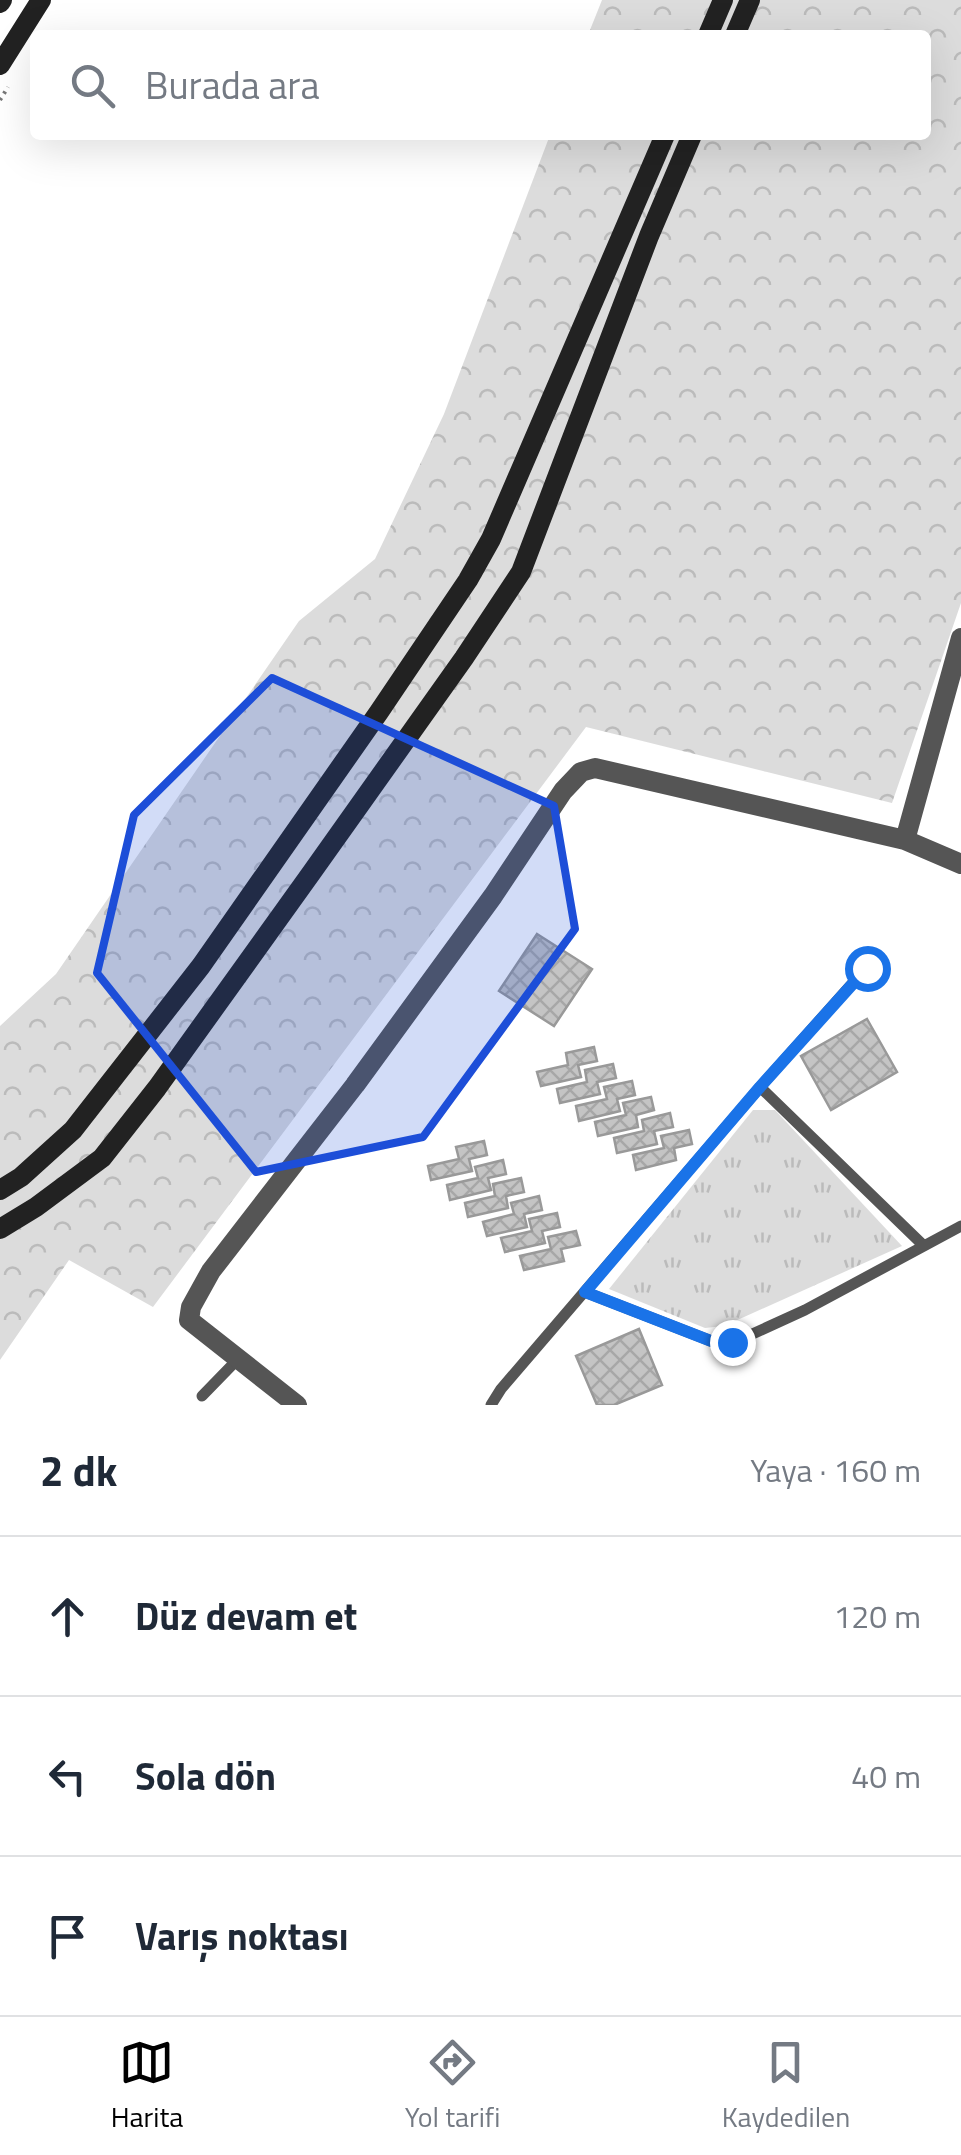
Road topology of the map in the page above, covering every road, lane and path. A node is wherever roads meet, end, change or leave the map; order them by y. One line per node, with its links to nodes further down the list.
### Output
1 (41, 0): 6 (street)
2 (723, 0): 4 (street)
3 (750, 0): 5 (street)
4 (710, 30)
5 (737, 30)
6 (0, 65)
7 (663, 140): 14 (street)
8 (690, 140): 16 (street)
9 (961, 638): 10 (street)
10 (905, 840): 11 (street); 19 (street)
11 (961, 864)
12 (867, 968): 13 (lane)
13 (760, 1087): 17 (lane); 18 (lane)
14 (0, 1190)
15 (961, 1226): 17 (lane)
16 (0, 1229)
17 (922, 1246): 18 (lane)
18 (585, 1292): 22 (lane)
19 (237, 1360): 20 (lane); 21 (street)
20 (202, 1396)
21 (297, 1405)
22 (491, 1405)

